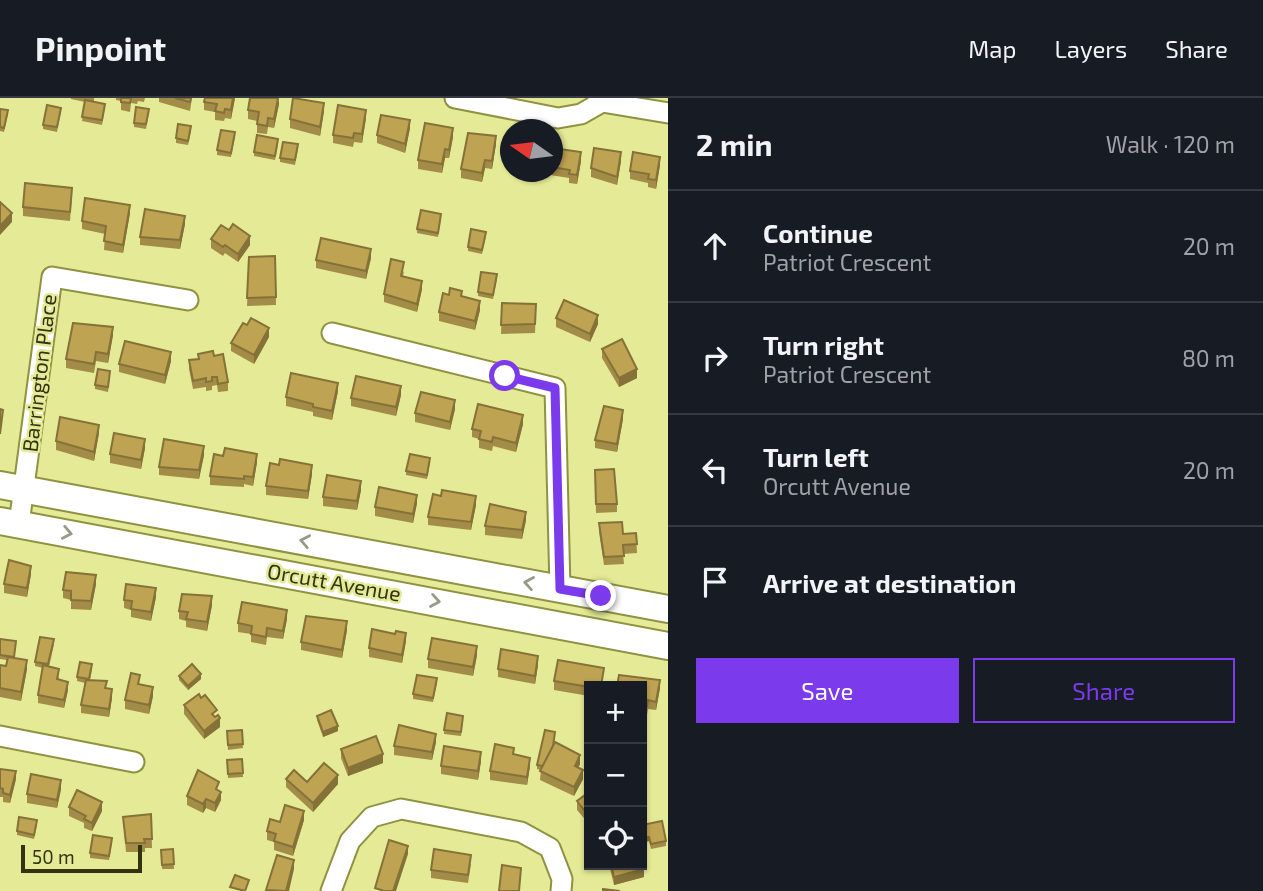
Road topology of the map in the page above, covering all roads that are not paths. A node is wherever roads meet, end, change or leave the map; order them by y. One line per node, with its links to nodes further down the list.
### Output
1 (455, 98): 2 (street)
2 (600, 100): 3 (street)
3 (668, 113)
4 (188, 300): 6 (street, Barrington Place)
5 (332, 333): 8 (street)
6 (12, 487): 7 (street, Barrington Place); 8 (main road, Orcutt Avenue, one-way to 6)
7 (9, 522): 10 (main road, Orcutt Avenue, one-way to 10)
8 (560, 589): 9 (main road, Orcutt Avenue)
9 (668, 609)
10 (668, 646)
11 (0, 736): 12 (street)
12 (134, 762)
13 (331, 891): 14 (street)
14 (561, 891)

